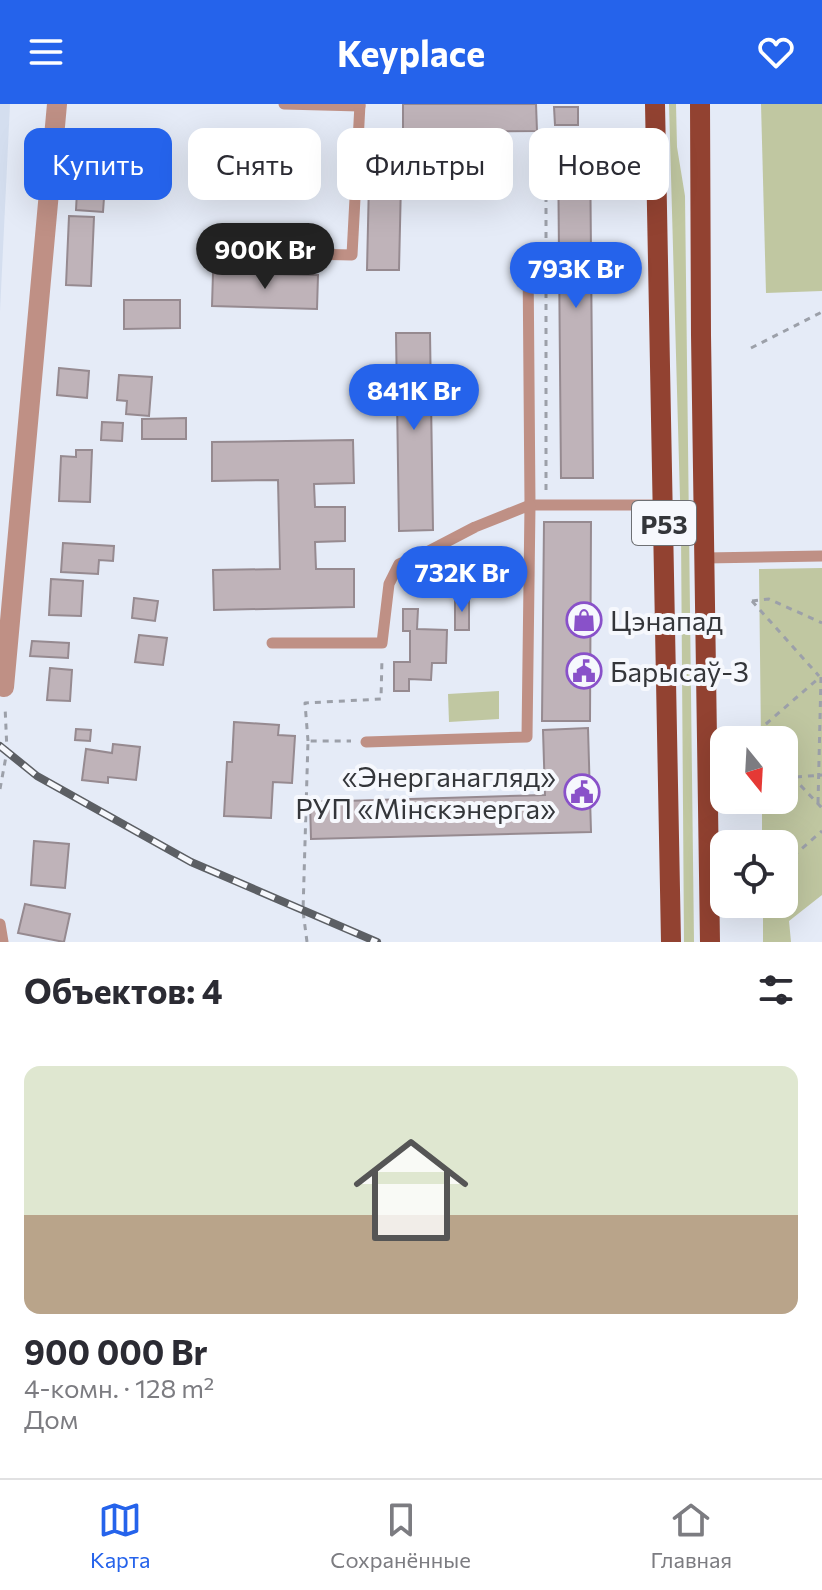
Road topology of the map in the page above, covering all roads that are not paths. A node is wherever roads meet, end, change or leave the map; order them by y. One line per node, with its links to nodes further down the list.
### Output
1 (57, 104): 6 (street)
2 (284, 104): 5 (lane)
3 (655, 104): 11 (main road, Р53)
4 (700, 104): 13 (main road, Р53)
5 (360, 105): 8 (lane)
6 (55, 128)
7 (48, 200): 15 (street)
8 (219, 252)
9 (528, 257): 10 (lane)
10 (530, 505): 11 (lane); 14 (lane); 16 (lane)
11 (664, 505): 19 (main road, Р53)
12 (822, 556): 13 (lane)
13 (705, 558): 20 (main road, Р53)
14 (272, 643)
15 (4, 687)
16 (366, 742)
17 (0, 924): 18 (lane)
18 (3, 942)
19 (671, 942)
20 (710, 942)

